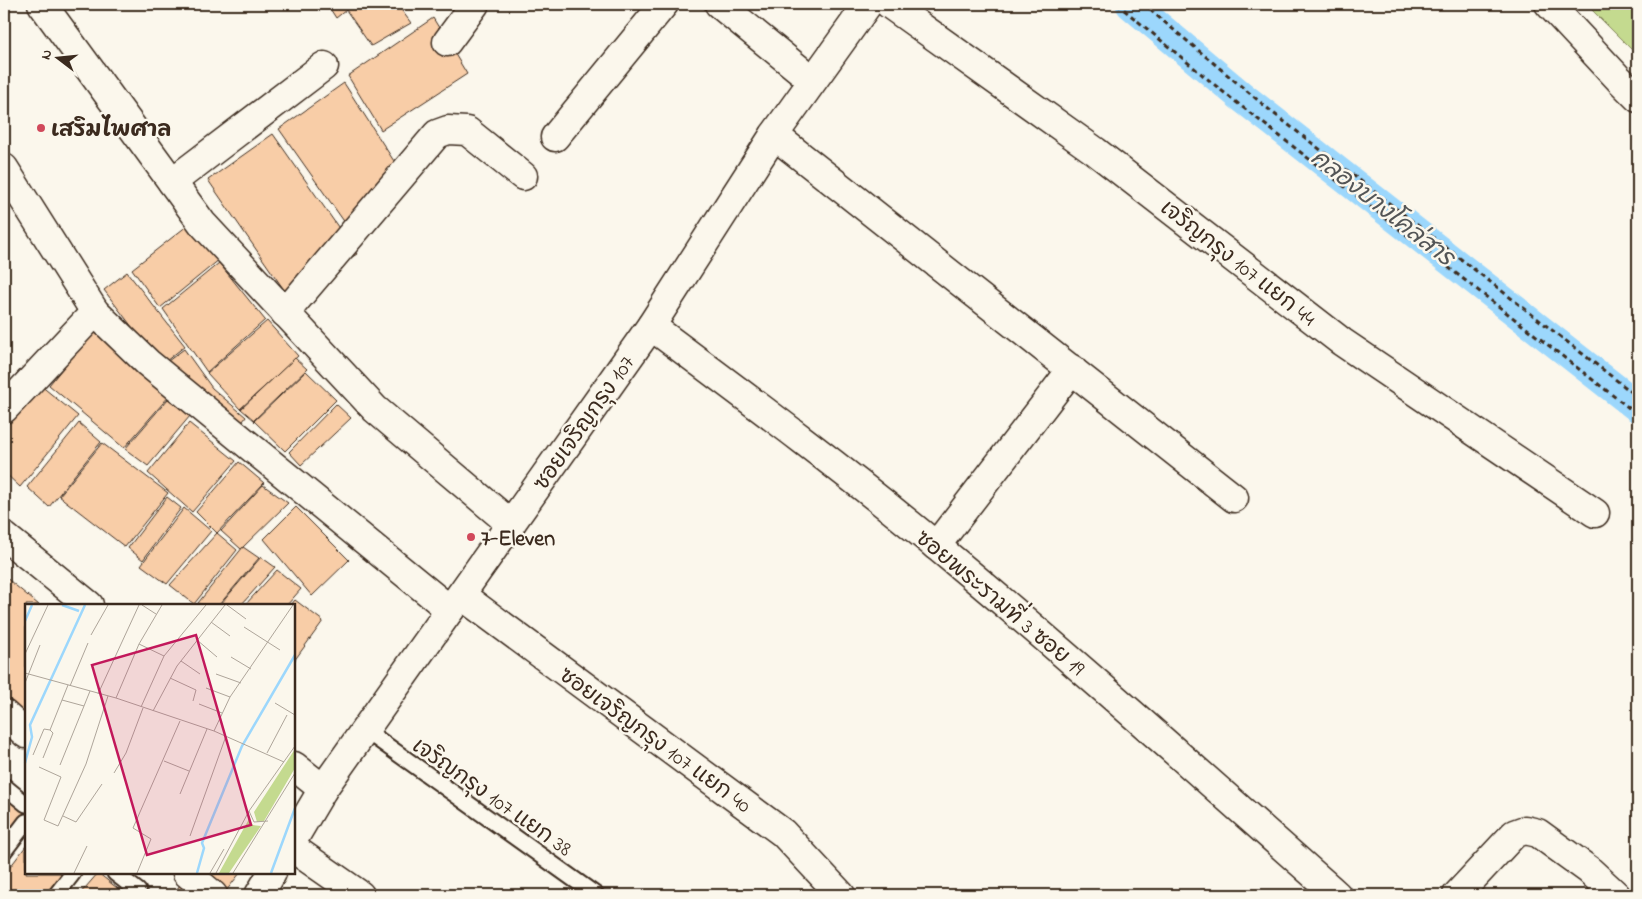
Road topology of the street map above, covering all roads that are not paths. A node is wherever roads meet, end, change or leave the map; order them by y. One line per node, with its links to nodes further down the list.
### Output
1 (475, 4): 8 (street)
2 (664, 4): 14 (street)
3 (719, 4): 10 (street)
4 (868, 4): 10 (street, ซอยเจริญกรุง 107)
5 (889, 4): 24 (street, เจริญกรุง 107 แยก 44)
6 (1549, 4): 11 (street)
7 (47, 6): 17 (street)
8 (447, 42)
9 (324, 66): 17 (street)
10 (812, 80): 13 (street, ซอยเจริญกรุง 107)
11 (1629, 89): 12 (street)
12 (1638, 103)
13 (774, 135): 20 (street, ซอยเจริญกรุง 107); 21 (street)
14 (555, 137)
15 (4, 168): 18 (street, ซอยเจริญกรุง 107 แยก 40)
16 (523, 176): 19 (street)
17 (172, 182): 19 (street)
18 (94, 312): 22 (street); 28 (street, ซอยเจริญกรุง 107 แยก 40)
19 (285, 313): 25 (street)
20 (651, 326): 25 (street, ซอยเจริญกรุง 107); 27 (street, ซอยพระรามที่ 3 ซอย 19)
21 (1072, 369): 23 (street); 27 (street)
22 (4, 409)
23 (1234, 498)
24 (1595, 513)
25 (511, 524): 28 (street, ซอยเจริญกรุง 107)
26 (4, 536): 29 (street)
27 (936, 546): 52 (street, ซอยพระรามที่ 3 ซอย 19)
28 (456, 602): 31 (street, ซอยเจริญกรุง 107); 51 (street, ซอยเจริญกรุง 107 แยก 40)
29 (88, 604)
30 (4, 714): 32 (street)
31 (365, 730): 35 (street, ซอยเจริญกรุง 107); 50 (lane, เจริญกรุง 107 แยก 38)
32 (25, 733)
33 (295, 767): 35 (street)
34 (4, 786): 36 (lane)
35 (323, 789): 38 (street, ซอยเจริญกรุง 107)
36 (25, 803)
37 (25, 823): 40 (lane)
38 (295, 836)
39 (295, 850): 49 (street)
40 (4, 851)
41 (72, 874): 45 (lane)
42 (115, 874): 46 (lane)
43 (188, 874): 47 (street)
44 (271, 874): 48 (street)
45 (56, 895)
46 (139, 895)
47 (213, 895)
48 (259, 895)
49 (360, 895)
50 (596, 895)
51 (842, 895)
52 (1337, 895)
53 (1457, 895): 54 (street)
54 (1616, 895)

